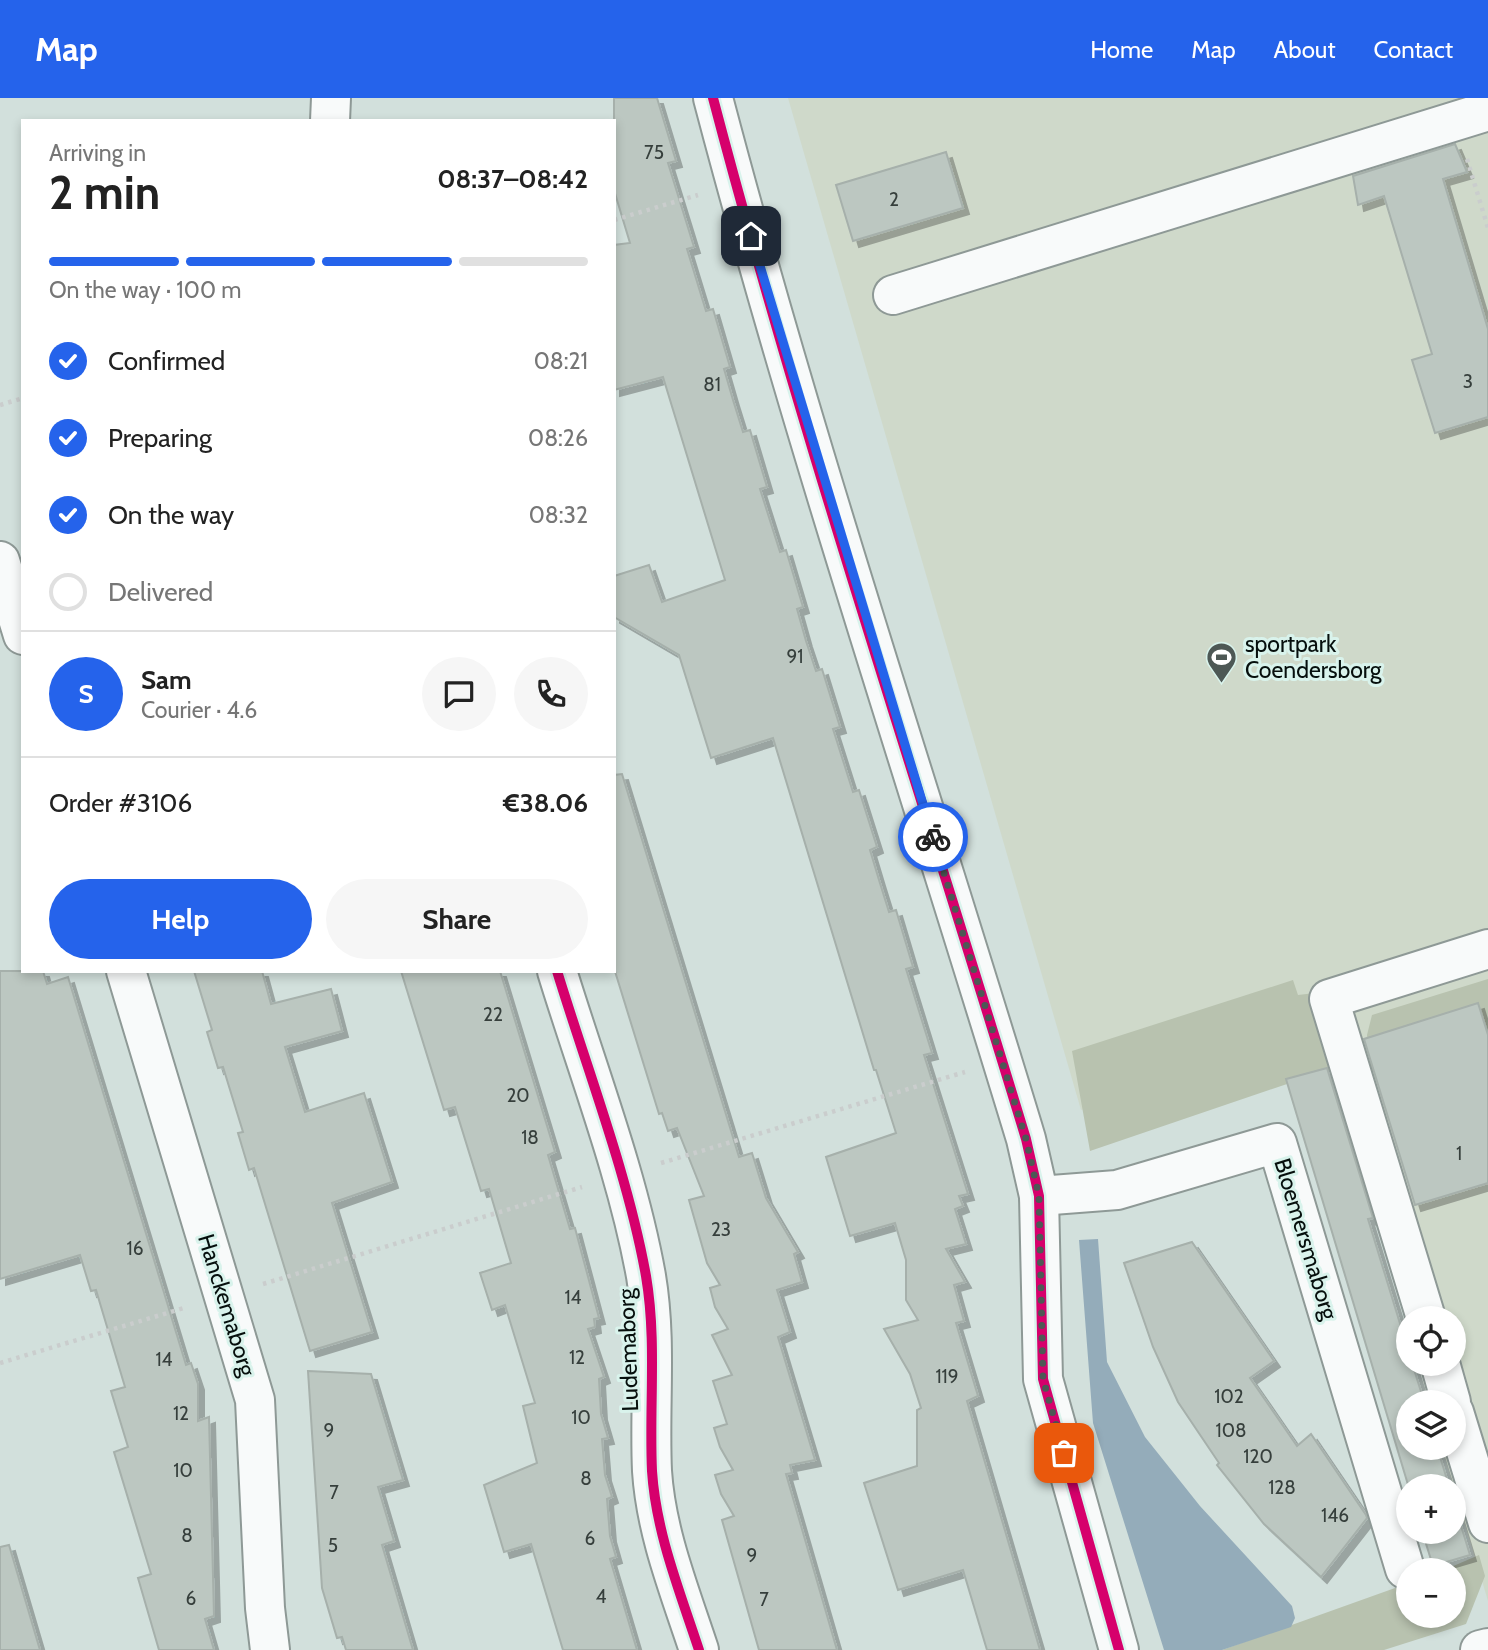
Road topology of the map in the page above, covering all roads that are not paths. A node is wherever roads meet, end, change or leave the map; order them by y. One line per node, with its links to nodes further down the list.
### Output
1 (331, 98): 4 (street)
2 (713, 98): 11 (street)
3 (1472, 116): 5 (street)
4 (330, 119)
5 (893, 295)
6 (0, 561): 7 (street)
7 (21, 629)
8 (1488, 949): 12 (street)
9 (127, 973): 17 (street, Hanckemaborg)
10 (558, 973): 18 (street, Ludemaborg)
11 (1039, 1196): 15 (street, Bloemersmaborg); 19 (street)
12 (1422, 1306)
13 (1466, 1451): 14 (street)
14 (1488, 1523)
15 (1402, 1558)
16 (1488, 1648): 20 (street)
17 (270, 1650)
18 (699, 1650)
19 (1119, 1650)
20 (1480, 1650)

